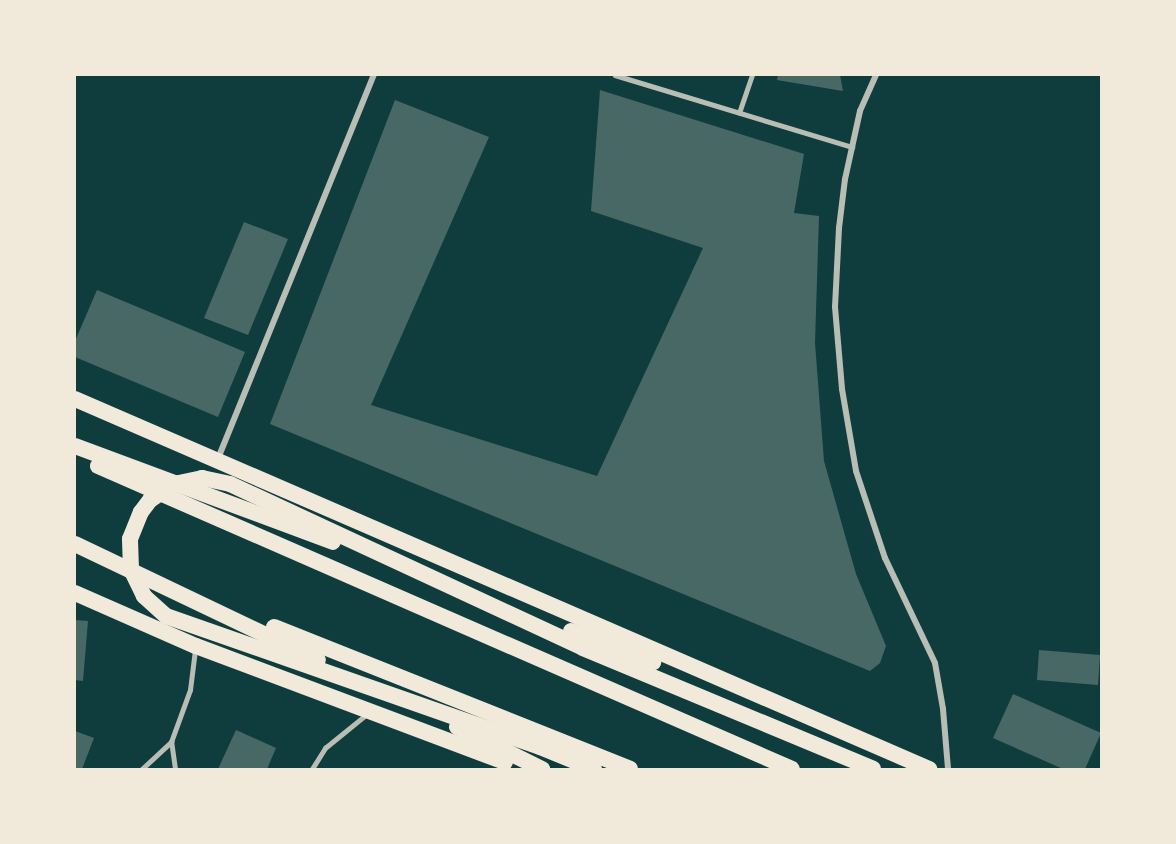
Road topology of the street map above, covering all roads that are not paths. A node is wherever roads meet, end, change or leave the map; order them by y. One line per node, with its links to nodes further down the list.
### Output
1 (374, 75): 10 (street)
2 (615, 75): 5 (lane)
3 (752, 75): 5 (lane)
4 (876, 75): 6 (street)
5 (739, 113): 6 (lane)
6 (852, 147): 28 (street)
7 (75, 399): 10 (highway)
8 (75, 446): 16 (highway)
9 (75, 456): 25 (highway)
10 (217, 461): 16 (highway)
11 (75, 544): 12 (highway)
12 (149, 578): 22 (highway); 24 (highway)
13 (75, 593): 14 (highway)
14 (196, 646): 15 (highway); 17 (lane)
15 (369, 712): 20 (lane); 21 (highway)
16 (836, 730): 27 (highway)
17 (171, 742): 18 (lane); 19 (lane)
18 (142, 769)
19 (175, 769)
20 (312, 769)
21 (526, 769)
22 (542, 769)
23 (594, 769): 26 (highway)
24 (630, 769)
25 (792, 769)
26 (873, 769)
27 (929, 769)
28 (948, 769)

